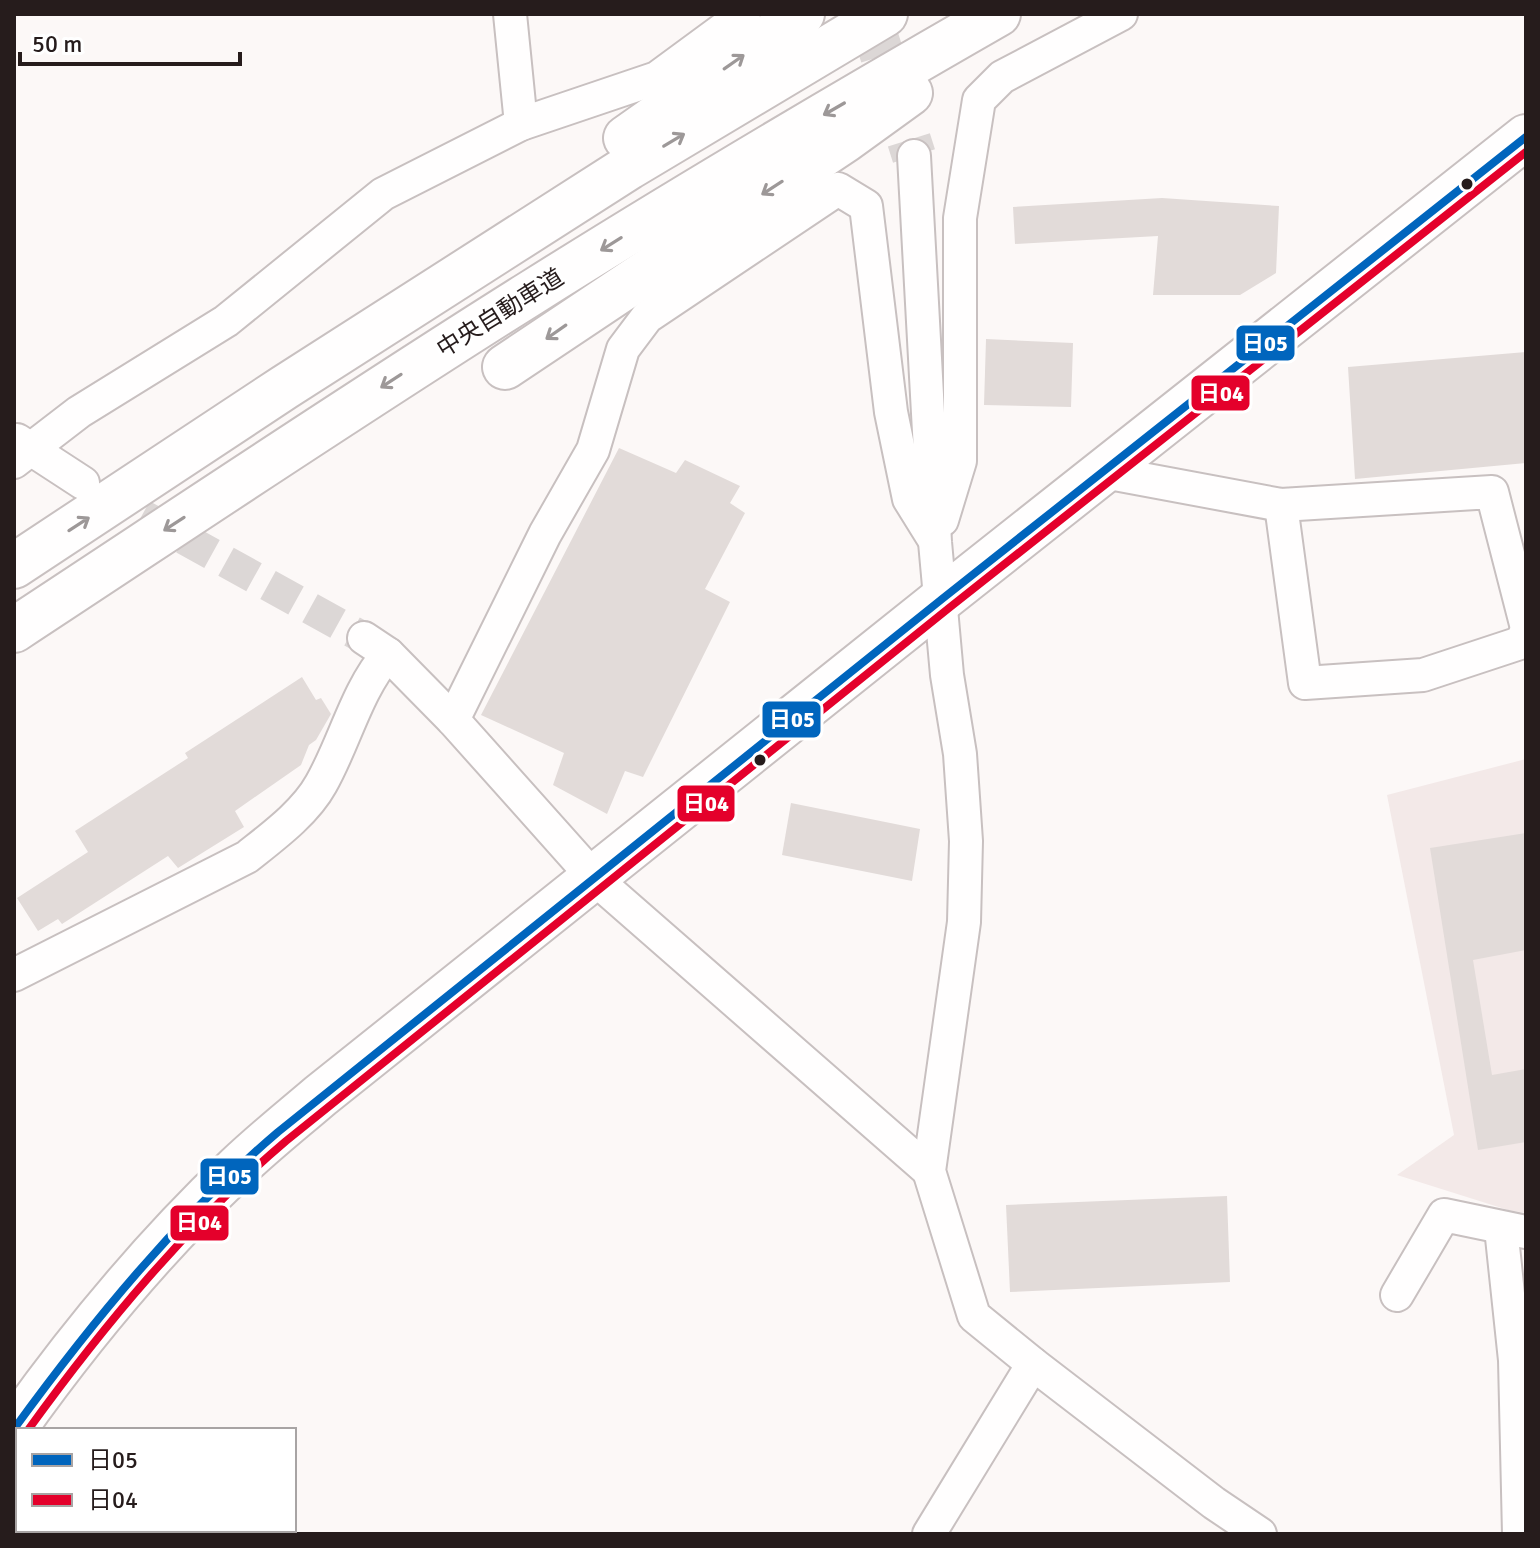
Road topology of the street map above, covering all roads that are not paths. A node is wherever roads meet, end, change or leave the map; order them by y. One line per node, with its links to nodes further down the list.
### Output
1 (510, 14): 8 (street)
2 (744, 14): 8 (street)
3 (802, 14): 12 (main road, one-way to 3)
4 (885, 14): 12 (main road, one-way to 4)
5 (998, 14): 20 (main road, 中央自動車道, one-way to 20)
6 (1018, 14): 11 (main road, one-way to 11)
7 (1121, 14): 17 (street)
8 (521, 124): 13 (street)
9 (1526, 137): 14 (main road)
10 (914, 156): 17 (street)
11 (505, 367)
12 (285, 387): 18 (main road, one-way to 12)
13 (20, 450): 15 (street)
14 (1104, 472): 16 (street); 19 (main road)
15 (83, 483)
16 (1281, 505): 21 (street); 21 (street)
17 (935, 542): 19 (street); 22 (street)
18 (14, 566)
19 (942, 599): 23 (main road); 25 (street)
20 (14, 630)
21 (1524, 636)
22 (453, 720): 23 (street); 24 (street)
23 (595, 879): 25 (street); 29 (main road)
24 (14, 975)
25 (929, 1171): 28 (street)
26 (1513, 1230): 27 (street); 32 (street)
27 (1397, 1295)
28 (1033, 1364): 30 (street); 31 (street)
29 (14, 1429)
30 (929, 1534)
31 (1260, 1534)
32 (1519, 1534)

